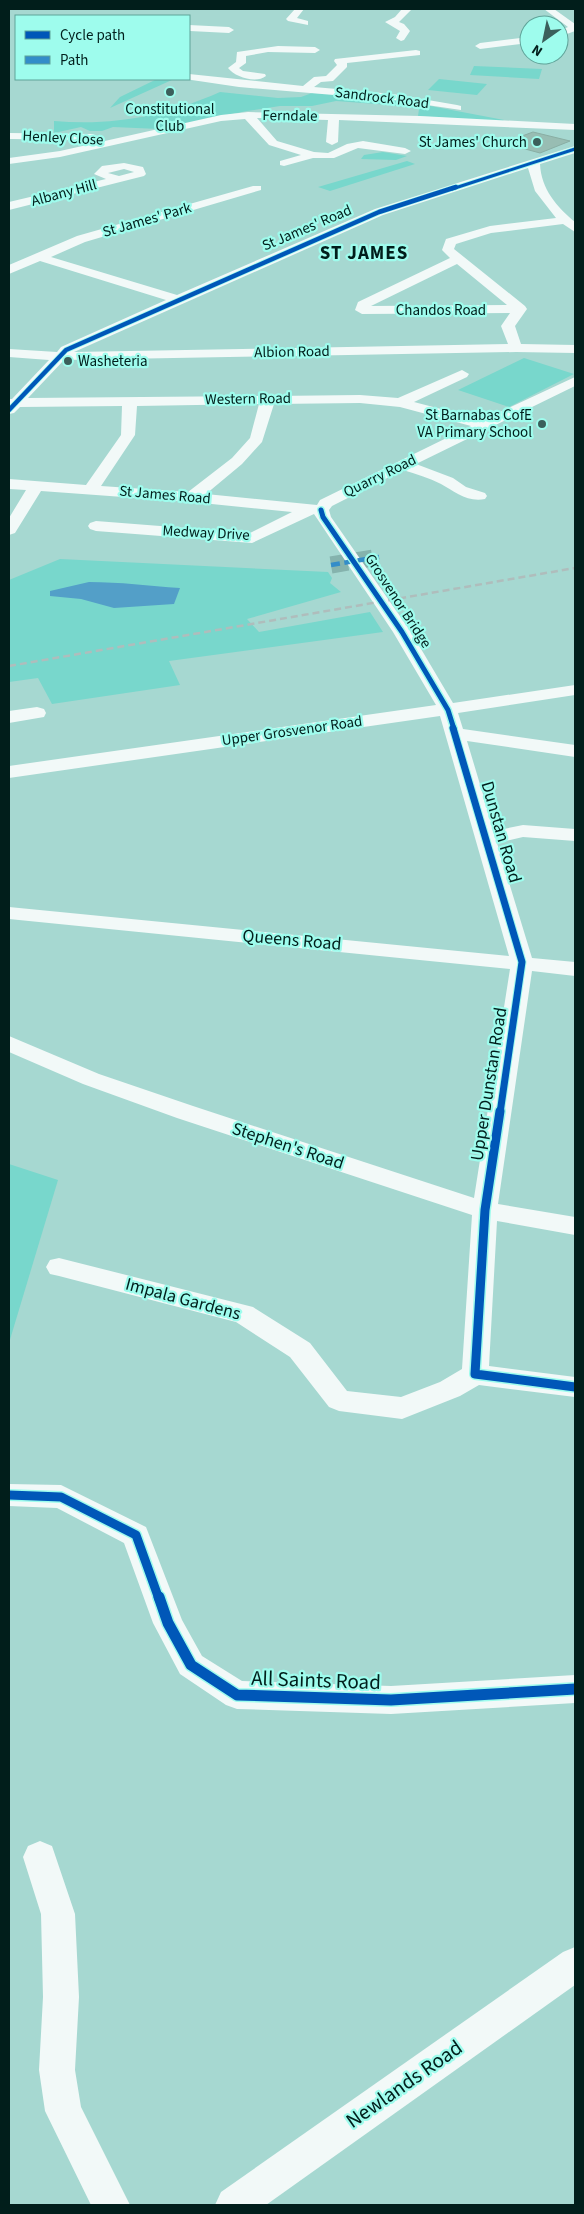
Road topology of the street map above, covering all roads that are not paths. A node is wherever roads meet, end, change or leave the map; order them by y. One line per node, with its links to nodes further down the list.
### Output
1 (300, 9): 4 (street)
2 (407, 9): 10 (street)
3 (197, 17): 6 (street)
4 (305, 23)
5 (569, 24): 9 (street)
6 (190, 27)
7 (190, 28): 8 (street)
8 (229, 30)
9 (569, 30)
10 (401, 38)
11 (519, 41): 12 (street)
12 (480, 46)
13 (315, 50): 16 (street)
14 (416, 54): 18 (street)
15 (190, 77): 19 (street, Sandrock Road)
16 (287, 77)
17 (302, 78): 18 (street)
18 (318, 79): 19 (street)
19 (304, 90): 23 (street, Sandrock Road)
20 (248, 115): 21 (street, Ferndale); 22 (street); 25 (street, Ferndale)
21 (334, 116): 23 (street, Ferndale); 26 (street)
22 (260, 127): 27 (street); 30 (street)
23 (575, 127)
24 (11, 136): 25 (street, Henley Close)
25 (114, 142): 31 (street, Ferndale)
26 (332, 142)
27 (157, 143)
28 (575, 149): 33 (street, St James' Road)
29 (405, 151): 30 (street)
30 (313, 155): 32 (street)
31 (9, 161)
32 (284, 163)
33 (534, 163): 37 (street); 41 (street, St James' Road)
34 (119, 178): 36 (street, Albany Hill)
35 (257, 188): 38 (street, St James' Park)
36 (9, 206)
37 (570, 224): 39 (street)
38 (39, 257): 40 (street, St James' Park); 41 (street)
39 (458, 259): 42 (street); 42 (street, Chandos Road)
40 (9, 270)
41 (178, 299): 46 (street, St James' Road)
42 (520, 310): 43 (street)
43 (516, 348): 44 (street, Albion Road); 46 (street, Albion Road)
44 (575, 350)
45 (9, 352): 46 (street, Albion Road)
46 (60, 356): 54 (street)
47 (462, 374): 50 (street)
48 (429, 376): 50 (street)
49 (575, 381): 55 (street, Quarry Road)
50 (445, 382): 53 (street)
51 (268, 398): 52 (street, Western Road); 53 (street, Western Road); 62 (street)
52 (130, 402): 54 (street, Western Road); 59 (street)
53 (400, 404): 55 (street, Western Road)
54 (11, 406)
55 (485, 425): 56 (street, Quarry Road)
56 (403, 465): 60 (street); 64 (street, Quarry Road)
57 (9, 484): 58 (street, St James Road)
58 (36, 487): 59 (street, St James Road); 66 (street)
59 (91, 490): 62 (street, St James Road)
60 (460, 490): 61 (street); 63 (street)
61 (479, 496)
62 (192, 497): 64 (street, St James Road)
63 (445, 498)
64 (316, 509): 65 (street, Medway Drive); 68 (street, Grosvenor Bridge)
65 (96, 526)
66 (9, 530)
67 (575, 690): 68 (street, Upper Grosvenor Road)
68 (448, 710): 71 (street, Dunstan Road); 73 (street, Upper Grosvenor Road)
69 (37, 713): 70 (street)
70 (9, 717)
71 (457, 734): 72 (street); 75 (street, Dunstan Road)
72 (575, 751)
73 (9, 772)
74 (575, 835): 75 (street)
75 (487, 839): 77 (street, Dunstan Road)
76 (9, 913): 77 (street, Queens Road)
77 (522, 962): 78 (street, Queens Road); 80 (street, Upper Dunstan Road)
78 (575, 969)
79 (9, 1043): 80 (street, Stephen's Road)
80 (485, 1210): 81 (street, Stephen's Road); 83 (street, Upper Dunstan Road)
81 (575, 1226)
82 (59, 1267): 83 (street, Impala Gardens)
83 (475, 1374): 84 (street)
84 (575, 1387)
85 (9, 1495): 86 (street, All Saints Road)
86 (575, 1689)
87 (40, 1857): 89 (street)
88 (575, 1964): 90 (street, Newlands Road)
89 (111, 2205)
90 (234, 2205)

